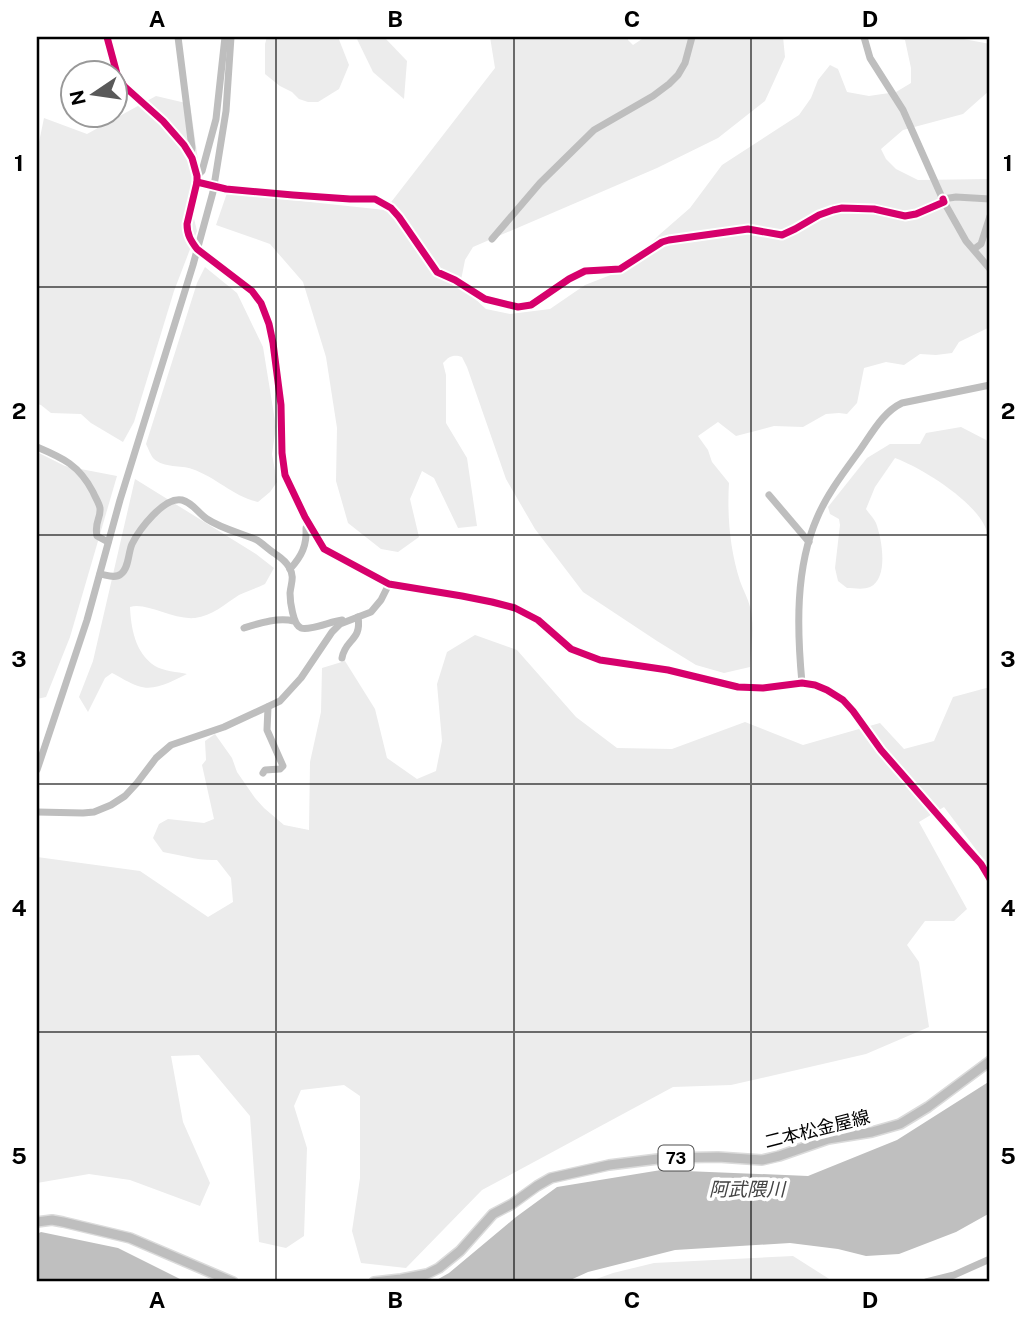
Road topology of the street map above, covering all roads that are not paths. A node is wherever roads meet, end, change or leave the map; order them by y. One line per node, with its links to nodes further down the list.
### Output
1 (107, 37): 7 (street)
2 (178, 37): 7 (street)
3 (225, 37): 8 (street)
4 (231, 37): 13 (street)
5 (692, 37): 12 (street)
6 (864, 37): 10 (street)
7 (190, 156): 8 (street)
8 (197, 179): 10 (street, bridge); 13 (street)
9 (990, 199): 10 (street)
10 (944, 200): 14 (street)
11 (990, 216): 14 (street)
12 (492, 239)
13 (197, 249): 19 (street); 20 (street)
14 (974, 249): 15 (street)
15 (990, 269)
16 (990, 386): 21 (street)
17 (37, 447): 20 (street)
18 (769, 495): 21 (street)
19 (309, 526): 22 (street); 24 (street)
20 (108, 542): 23 (street)
21 (809, 542): 30 (street)
22 (290, 569): 23 (street); 26 (street)
23 (100, 574): 32 (street)
24 (389, 584): 25 (street); 30 (street)
25 (358, 617): 27 (street); 29 (street)
26 (294, 621): 27 (street); 28 (street)
27 (346, 621): 31 (street)
28 (244, 628)
29 (342, 658)
30 (802, 683): 35 (street)
31 (268, 707): 33 (street); 34 (street)
32 (37, 770)
33 (263, 773)
34 (37, 812)
35 (989, 875)
36 (990, 1061): 40 (main road, 二本松金屋線 / 73)
37 (37, 1222): 39 (main road)
38 (990, 1259): 41 (street)
39 (233, 1282)
40 (374, 1282)
41 (926, 1282)

